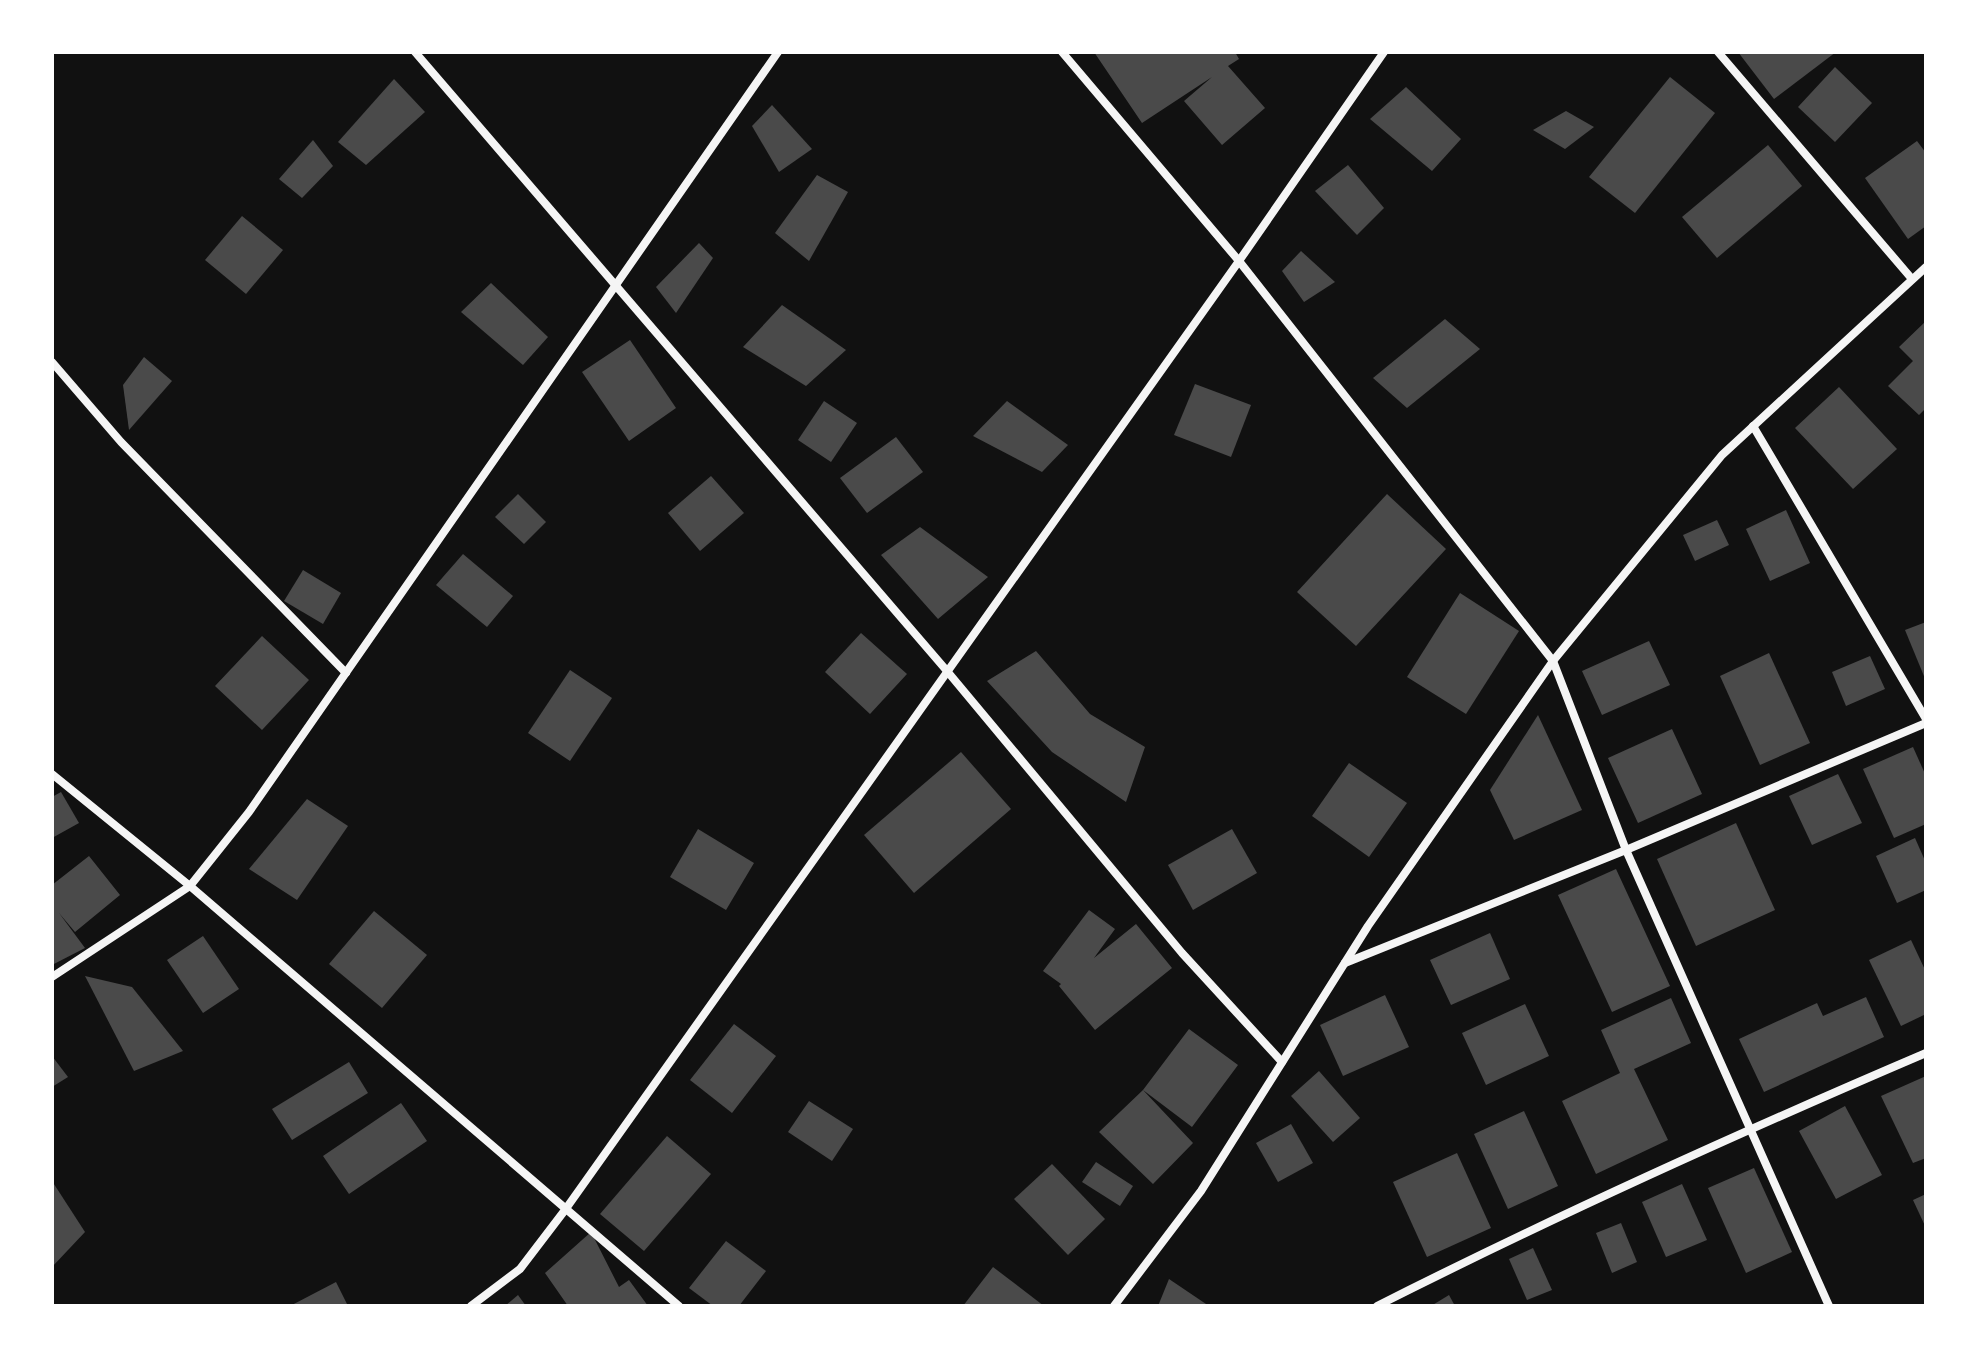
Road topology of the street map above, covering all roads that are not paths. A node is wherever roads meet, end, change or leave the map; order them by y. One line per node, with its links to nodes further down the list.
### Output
1 (415, 52): 9 (street)
2 (778, 52): 9 (street)
3 (1062, 52): 6 (street)
4 (1384, 52): 6 (street)
5 (1718, 52): 8 (street)
6 (1239, 261): 12 (street); 13 (street)
7 (1926, 267): 8 (street)
8 (1912, 279): 11 (street)
9 (616, 286): 13 (street); 14 (street)
10 (52, 362): 14 (street)
11 (1753, 426): 12 (street); 15 (street)
12 (1553, 661): 17 (street); 19 (street)
13 (947, 671): 22 (street); 24 (street)
14 (346, 673): 18 (street)
15 (1926, 721): 17 (street)
16 (52, 774): 18 (street)
17 (1626, 850): 19 (street); 23 (street)
18 (190, 886): 20 (street); 24 (street)
19 (1344, 964): 22 (street)
20 (52, 977)
21 (1926, 1053): 23 (street)
22 (1282, 1062): 27 (street)
23 (1750, 1128): 28 (street); 29 (street)
24 (565, 1210): 25 (street); 26 (street)
25 (471, 1306)
26 (679, 1306)
27 (1114, 1306)
28 (1377, 1306)
29 (1829, 1306)

